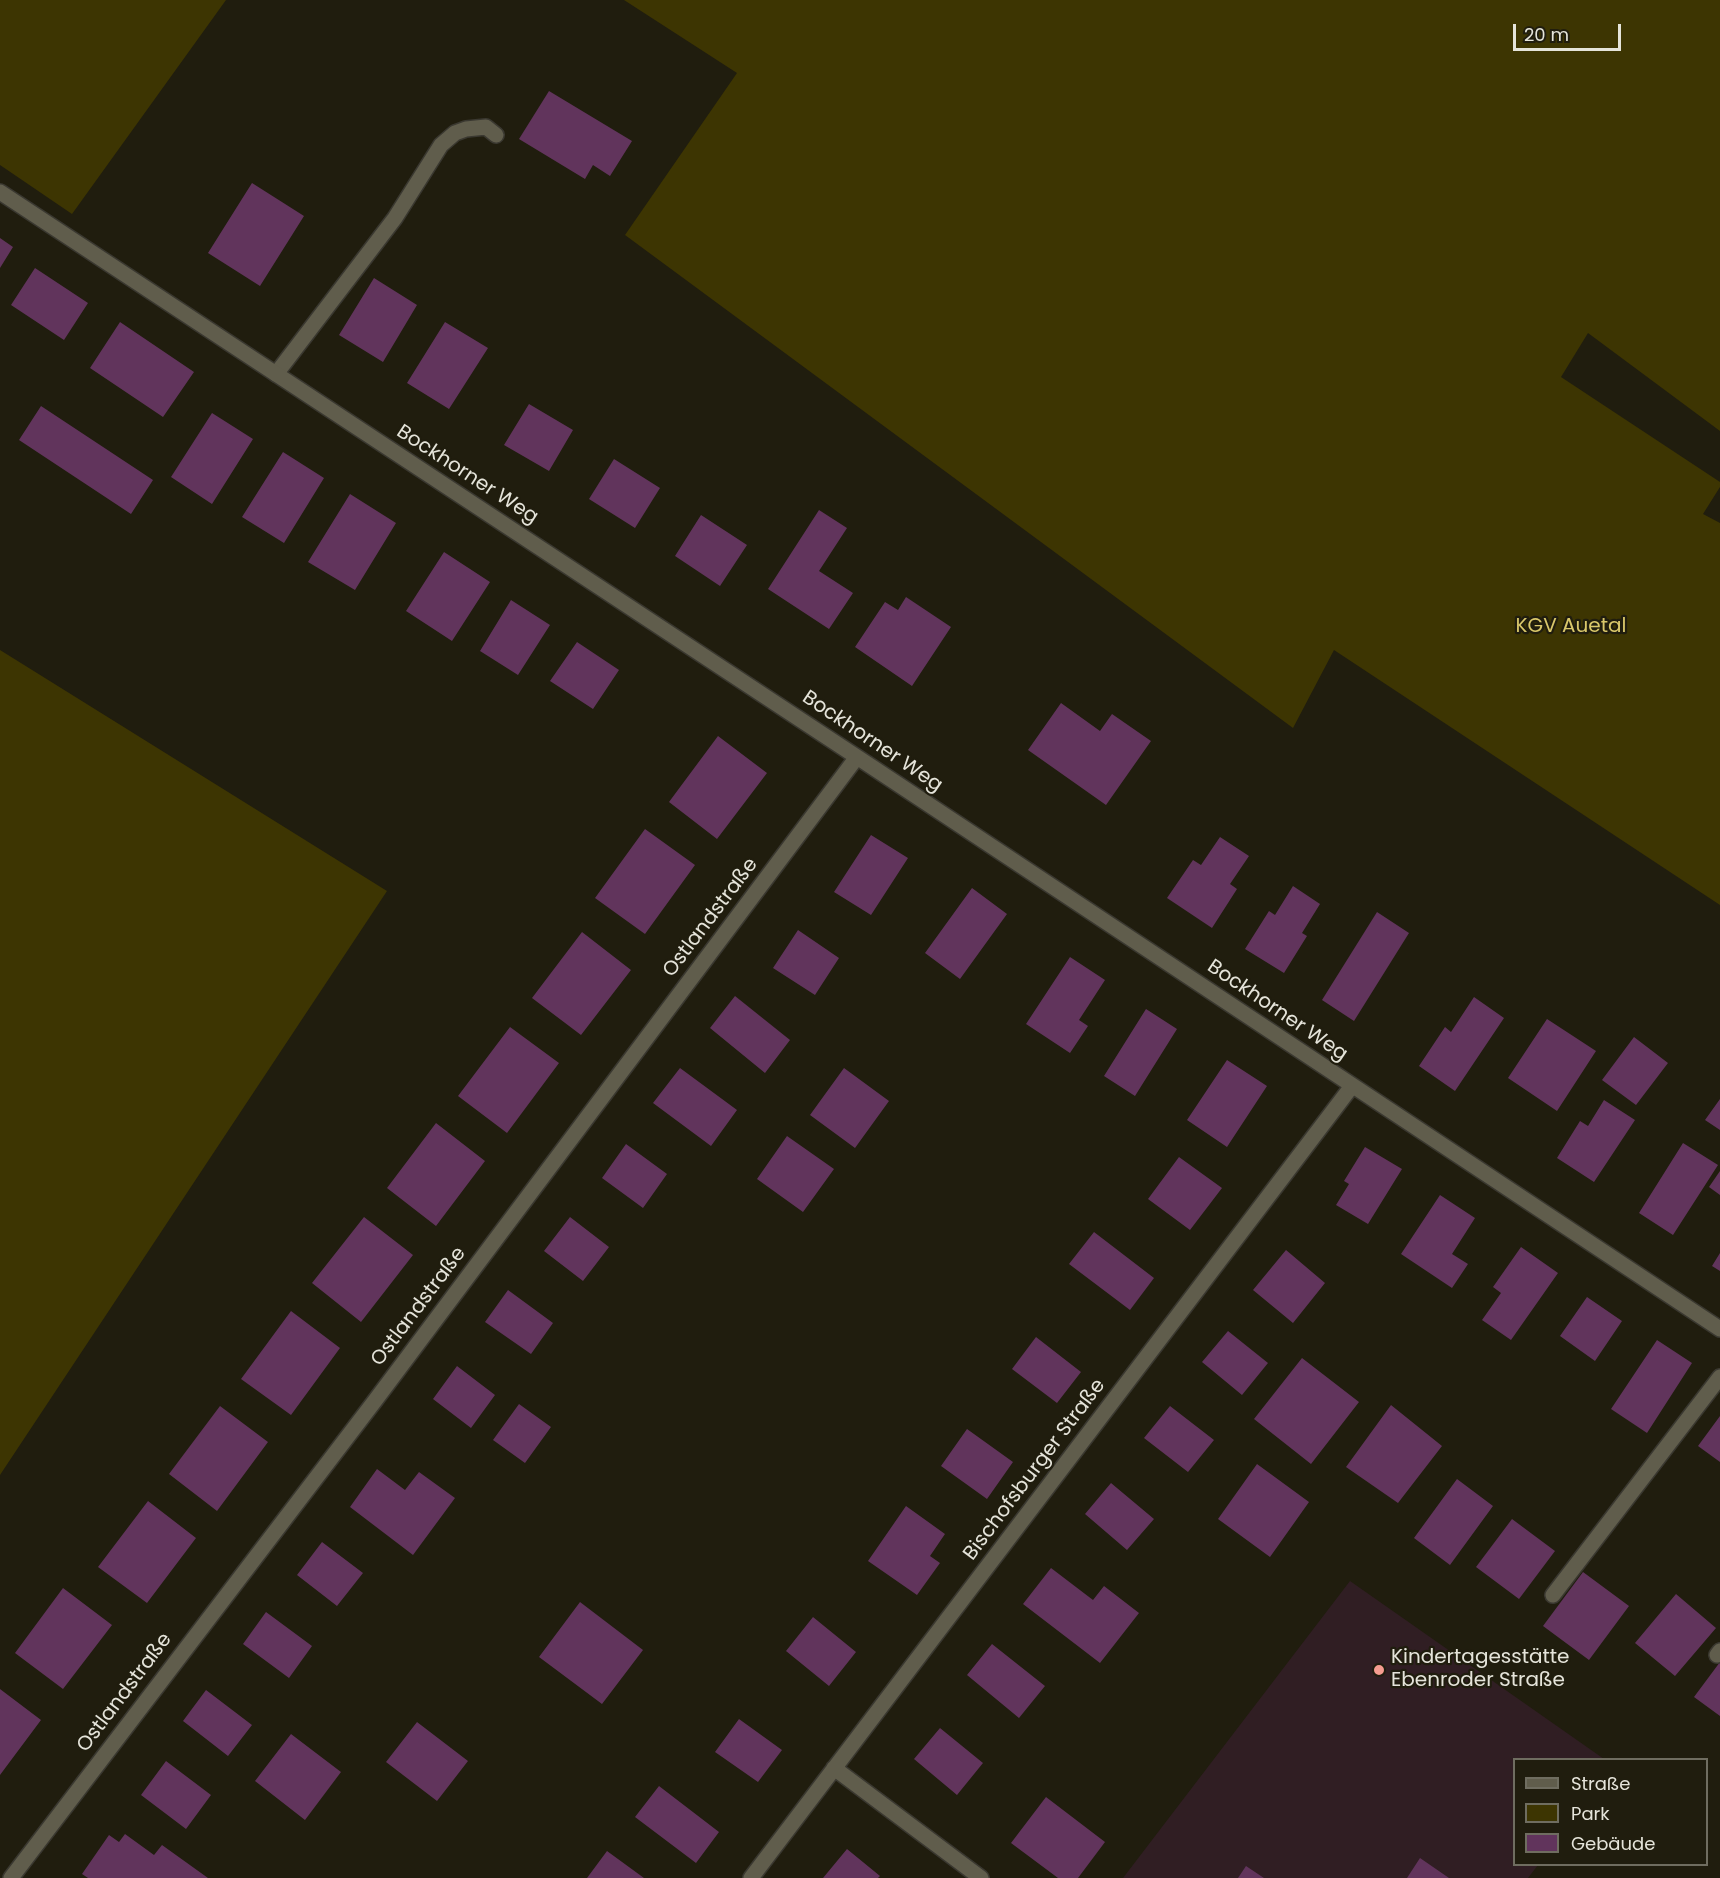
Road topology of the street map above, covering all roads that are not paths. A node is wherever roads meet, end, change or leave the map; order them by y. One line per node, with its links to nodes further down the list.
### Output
1 (496, 135): 3 (street)
2 (0, 192): 3 (street, Bockhorner Weg)
3 (276, 374): 4 (street, Bockhorner Weg)
4 (857, 757): 5 (street, Bockhorner Weg); 10 (street, Ostlandstraße)
5 (1352, 1086): 6 (street, Bockhorner Weg); 9 (street, Bischofsburger Straße)
6 (1720, 1329)
7 (1720, 1377): 8 (street)
8 (1553, 1595)
9 (834, 1768): 11 (street, Bischofsburger Straße); 12 (street)
10 (10, 1878)
11 (752, 1878)
12 (981, 1878)

